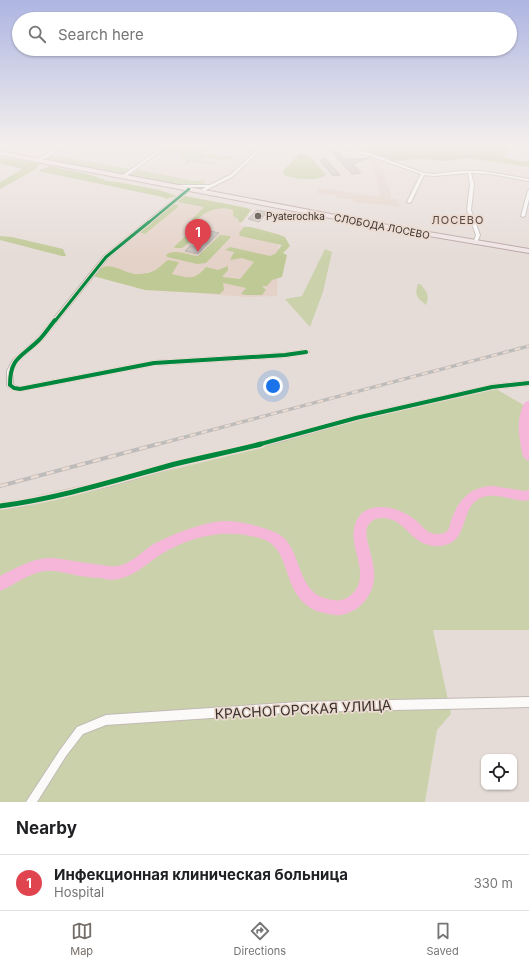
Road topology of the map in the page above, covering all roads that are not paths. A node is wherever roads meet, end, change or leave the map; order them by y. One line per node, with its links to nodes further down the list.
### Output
1 (157, 182): 5 (main road, СЛОБОДА ЛОСЕВО)
2 (218, 182): 6 (street)
3 (418, 182): 10 (street)
4 (472, 182): 12 (street)
5 (175, 186): 6 (street); 7 (main road, СЛОБОДА ЛОСЕВО)
6 (210, 186): 8 (street)
7 (189, 189): 8 (main road, СЛОБОДА ЛОСЕВО); 14 (street)
8 (201, 191): 12 (main road, СЛОБОДА ЛОСЕВО)
9 (529, 191): 11 (street)
10 (408, 202)
11 (523, 216)
12 (475, 243): 13 (main road, СЛОБОДА ЛОСЕВО)
13 (529, 251)
14 (306, 352)
15 (529, 383): 16 (street)
16 (0, 506)
17 (529, 702): 18 (street, КРАСНОГОРСКАЯ УЛИЦА)
18 (31, 802)

